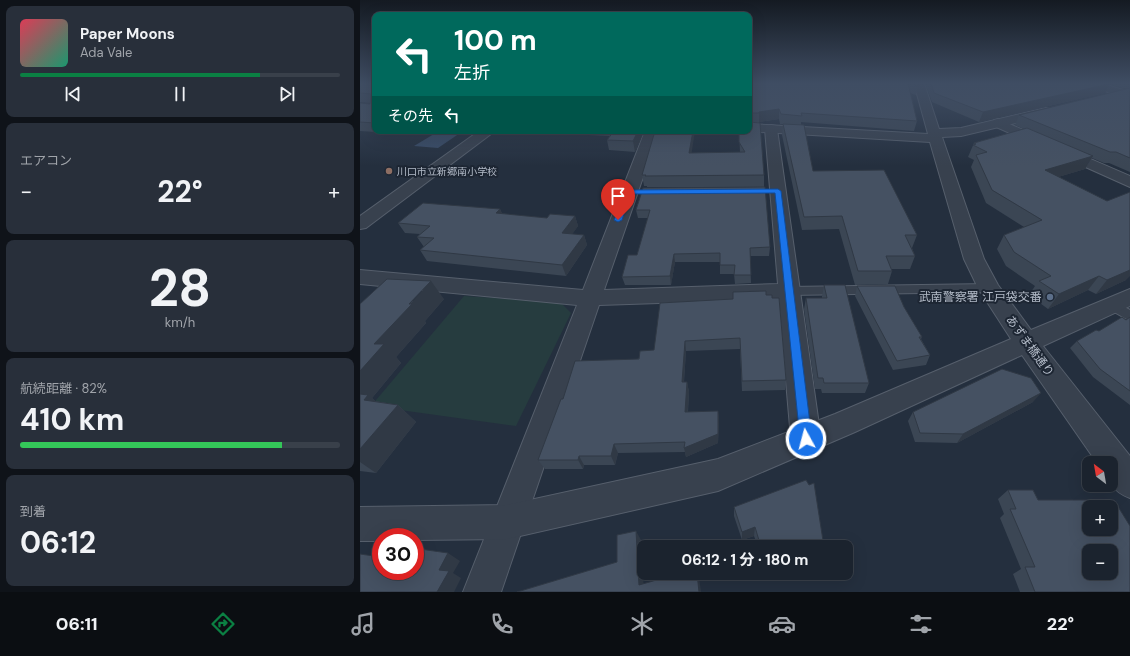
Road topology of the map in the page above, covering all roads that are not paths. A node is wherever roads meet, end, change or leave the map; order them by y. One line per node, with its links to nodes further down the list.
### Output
1 (927, 111): 8 (street, あずま橋通り)
2 (1050, 111): 3 (street)
3 (998, 123): 8 (street); 9 (street)
4 (752, 128): 5 (street)
5 (771, 129): 8 (street); 13 (street)
6 (484, 134): 10 (street)
7 (651, 134): 14 (street)
8 (935, 136): 12 (street, あずま橋通り)
9 (1130, 182)
10 (360, 224)
11 (360, 277): 14 (street)
12 (989, 288): 13 (lane); 16 (street, あずま橋通り)
13 (789, 291): 14 (street); 17 (street)
14 (589, 298): 19 (street)
15 (1124, 306): 16 (street)
16 (1027, 343): 17 (street); 18 (street, あずま橋通り)
17 (806, 439): 19 (street)
18 (1130, 482)
19 (507, 522): 20 (street); 21 (street)
20 (360, 524)
21 (482, 592)

